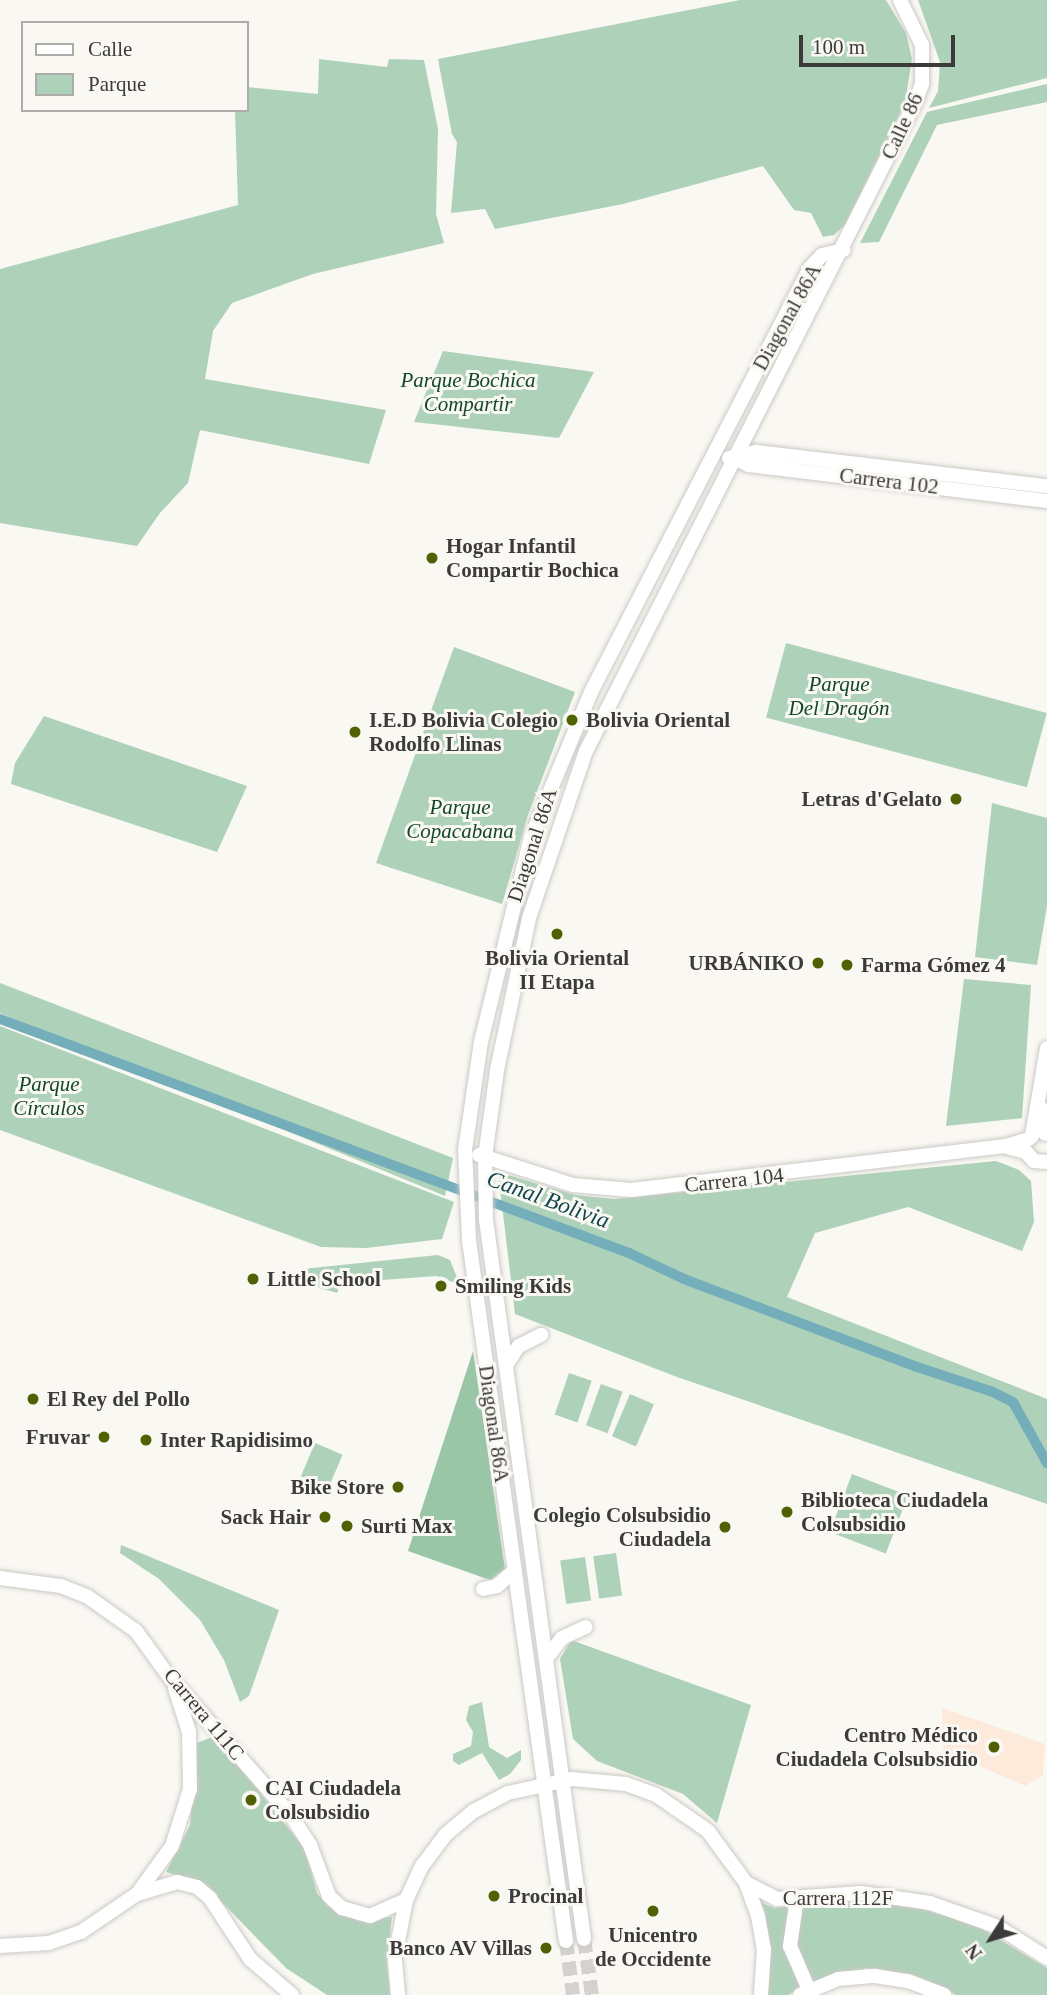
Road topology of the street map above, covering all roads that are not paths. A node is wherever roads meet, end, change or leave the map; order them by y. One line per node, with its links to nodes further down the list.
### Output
1 (900, 0): 2 (street, Calle 86)
2 (844, 250): 3 (street, Diagonal 86A); 4 (street, Diagonal 86A)
3 (733, 457): 4 (street); 5 (street, Carrera 102); 11 (street, Diagonal 86A)
4 (708, 465): 10 (street, Diagonal 86A)
5 (978, 485): 6 (street, Carrera 102); 7 (street, Carrera 102)
6 (1047, 486)
7 (1047, 500)
8 (1047, 1048): 9 (street)
9 (1036, 1139): 11 (street, Carrera 104); 12 (street)
10 (465, 1150): 11 (street, Carrera 104); 15 (street, Diagonal 86A)
11 (485, 1157): 14 (street, Diagonal 86A)
12 (1047, 1162)
13 (541, 1335): 14 (street)
14 (506, 1365): 19 (street, Diagonal 86A)
15 (515, 1570): 17 (street); 22 (street, Diagonal 86A)
16 (0, 1578): 20 (street, Carrera 111C)
17 (483, 1589)
18 (586, 1628): 19 (street)
19 (546, 1659): 21 (street, Diagonal 86A)
20 (170, 1678): 26 (street); 28 (street, Carrera 111C)
21 (562, 1779): 22 (street); 23 (street, Diagonal 86A); 25 (street)
22 (544, 1782): 24 (street, Diagonal 86A); 28 (street)
23 (571, 1834): 24 (street); 24 (street, Diagonal 86A)
24 (552, 1835)
25 (746, 1883): 27 (street, Carrera 112F); 34 (street)
26 (137, 1894): 29 (street); 32 (street)
27 (797, 1898): 30 (street, Carrera 112F); 31 (street)
28 (406, 1900): 33 (street)
29 (0, 1946)
30 (1047, 1958)
31 (805, 1992): 35 (street)
32 (292, 1995)
33 (398, 1995)
34 (761, 1995)
35 (943, 1995)

